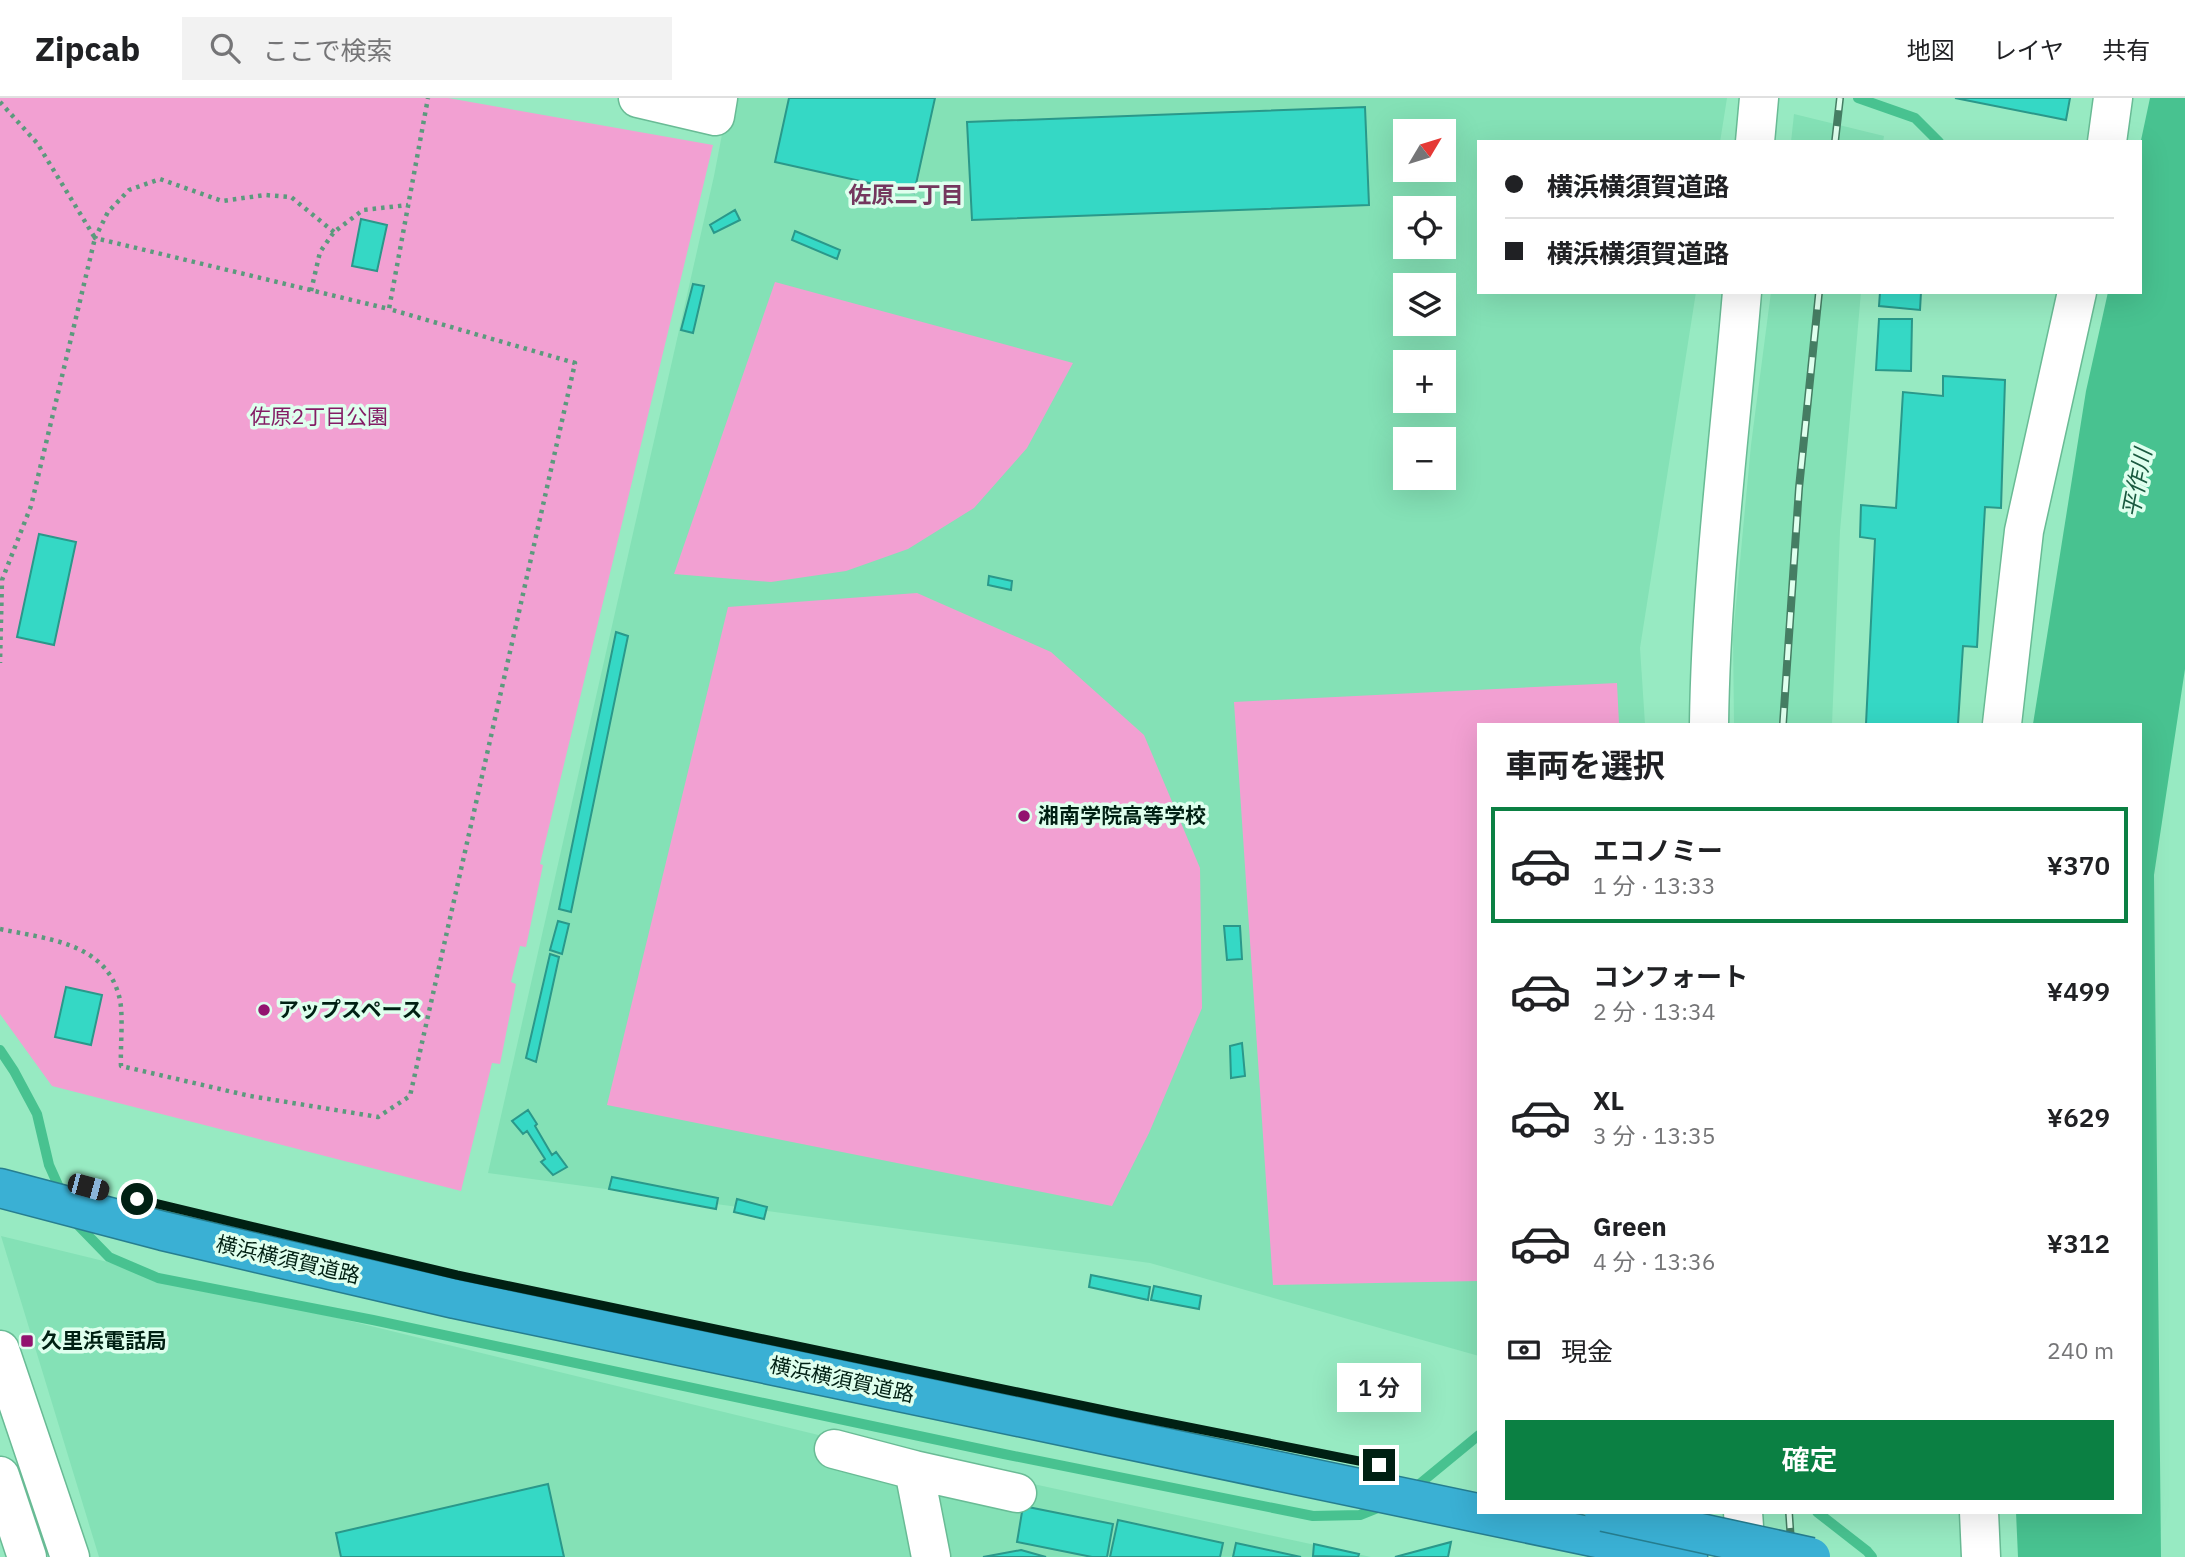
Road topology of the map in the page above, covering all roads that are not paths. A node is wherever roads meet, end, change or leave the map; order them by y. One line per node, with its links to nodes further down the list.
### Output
1 (638, 98): 4 (street)
2 (1759, 98): 5 (street)
3 (2113, 98): 6 (street)
4 (717, 107)
5 (1755, 140)
6 (2107, 140)
7 (1742, 294): 9 (street)
8 (2077, 294): 10 (street)
9 (1709, 723)
10 (2002, 723)
11 (0, 1164): 17 (highway, 横浜横須賀道路)
12 (0, 1188): 19 (highway, 横浜横須賀道路)
13 (0, 1350): 25 (street)
14 (834, 1449): 15 (street)
15 (914, 1470): 18 (street); 26 (street)
16 (0, 1476): 24 (street)
17 (1477, 1486)
18 (1017, 1493)
19 (1477, 1513)
20 (1482, 1514): 27 (highway, 横浜横須賀道路)
21 (1613, 1514): 29 (highway, bridge)
22 (1743, 1514): 28 (street)
23 (1979, 1514): 30 (street)
24 (27, 1557)
25 (70, 1557)
26 (931, 1557)
27 (1688, 1557)
28 (1746, 1557)
29 (1811, 1557)
30 (1981, 1557)

